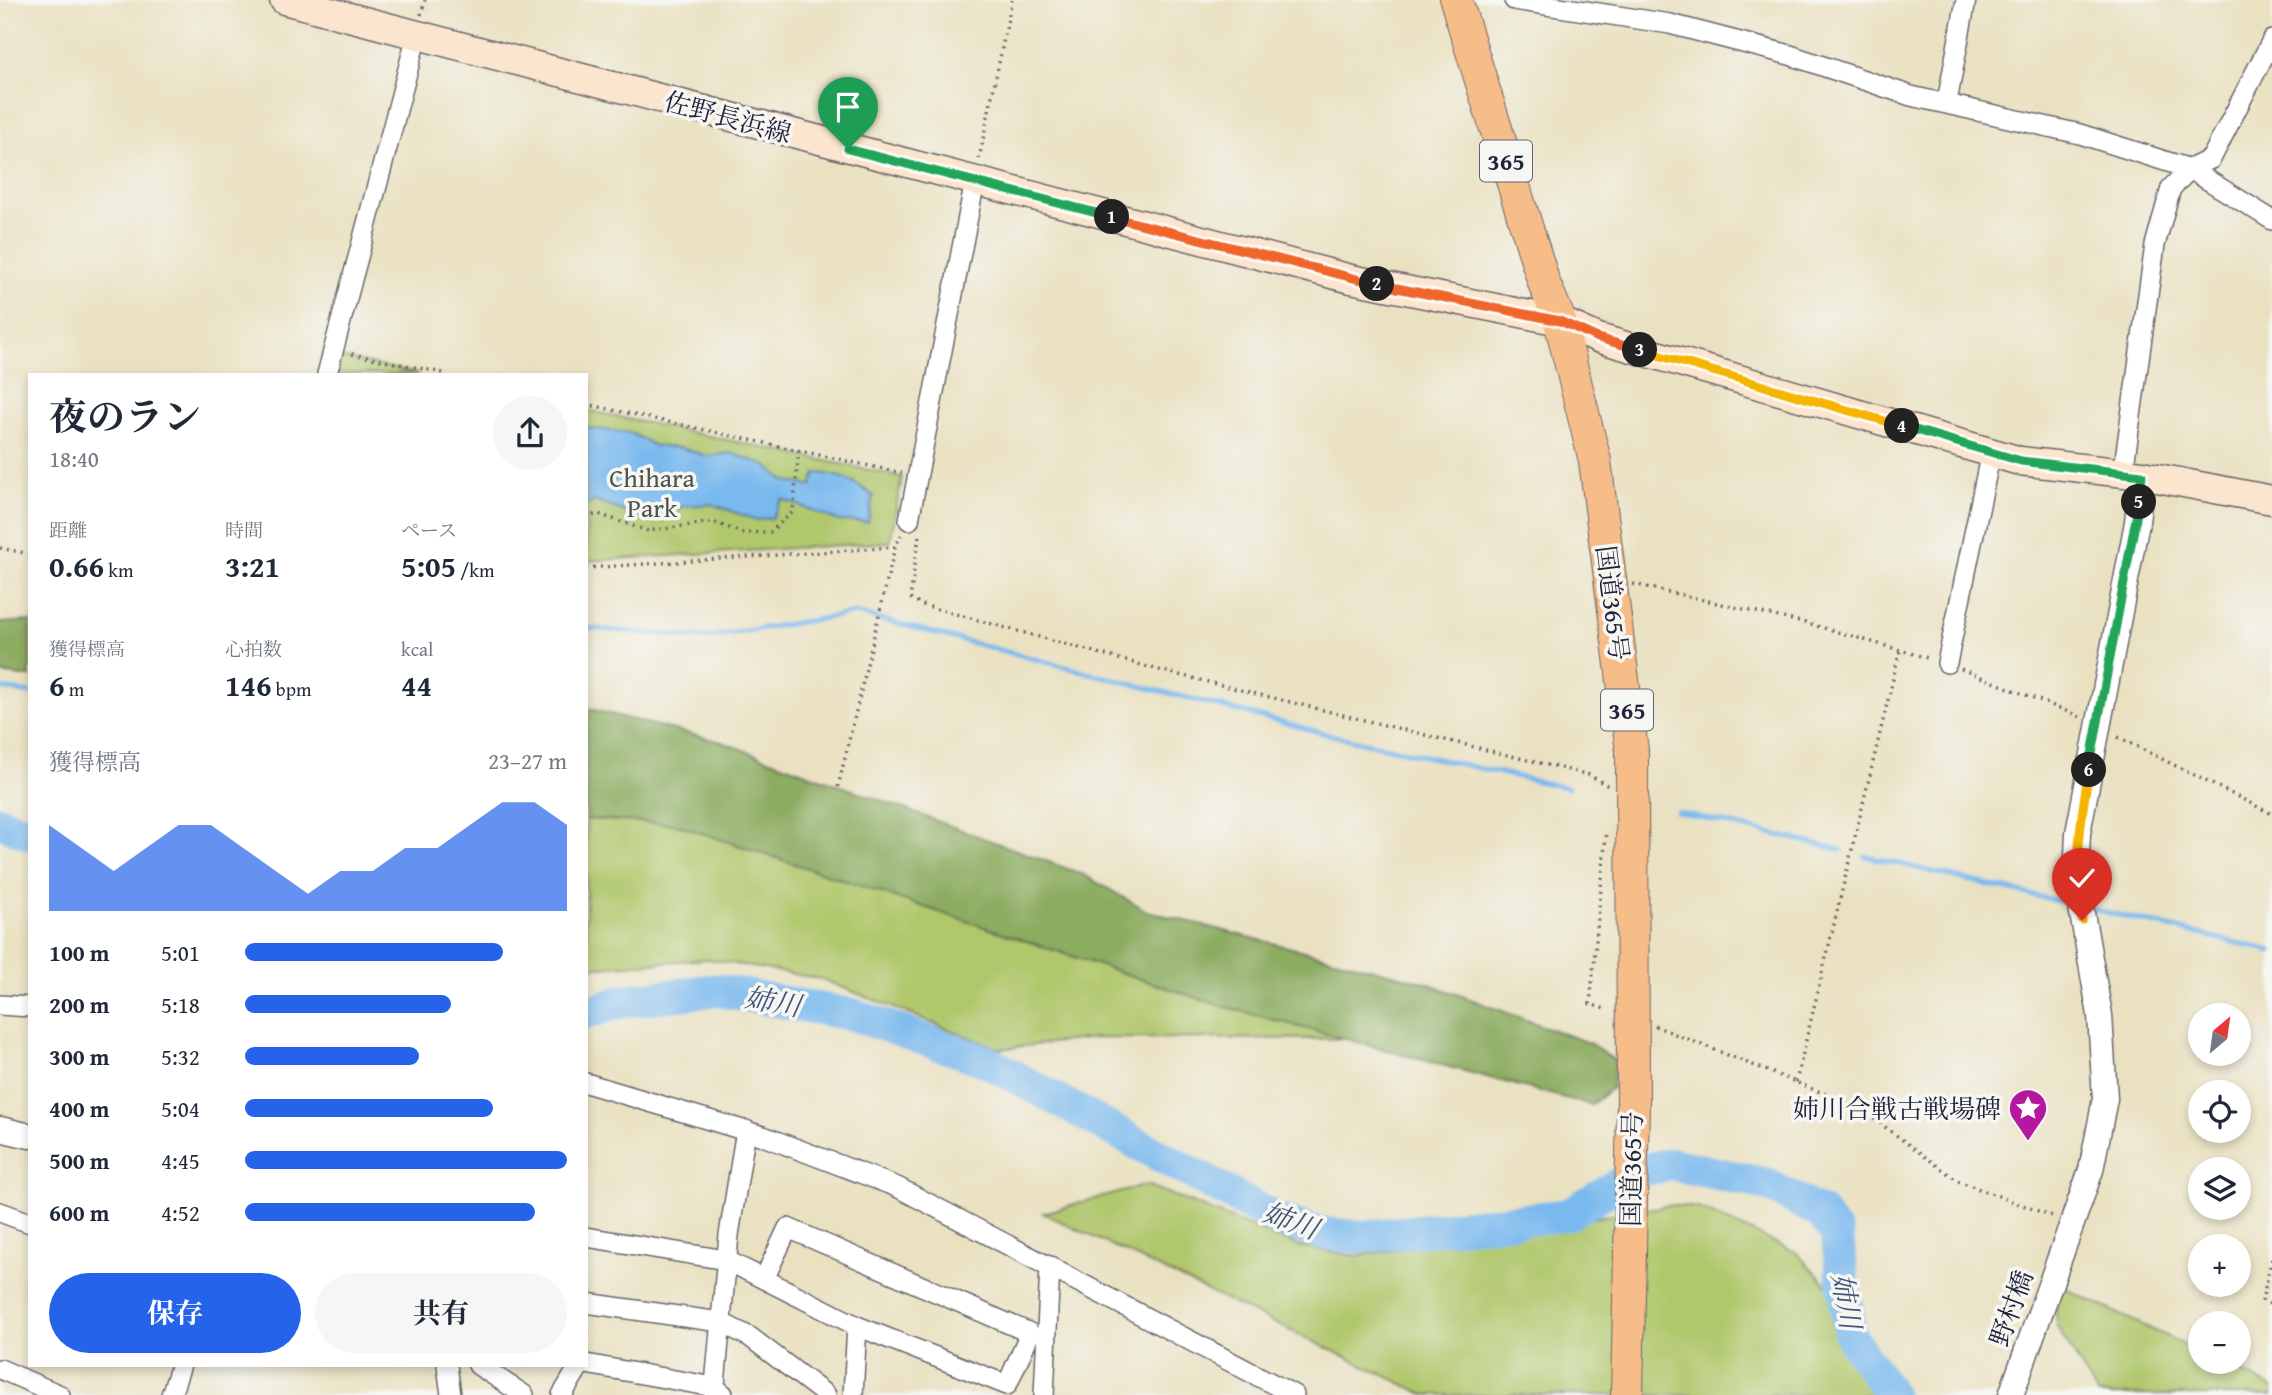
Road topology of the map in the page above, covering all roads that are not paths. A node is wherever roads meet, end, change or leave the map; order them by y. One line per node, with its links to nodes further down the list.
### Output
1 (284, 0): 5 (main road, 佐野長浜線)
2 (1456, 0): 11 (highway, 国道365号 / 365)
3 (1514, 0): 7 (street)
4 (1966, 0): 7 (street)
5 (416, 35): 9 (main road, 佐野長浜線); 12 (street)
6 (2272, 40): 8 (street)
7 (1947, 102): 8 (street)
8 (2190, 169): 10 (street); 14 (street)
9 (975, 181): 11 (main road, 佐野長浜線); 16 (street)
10 (2272, 220)
11 (1560, 321): 13 (main road, 佐野長浜線); 49 (highway, 国道365号 / 365)
12 (327, 373)
13 (1991, 452): 14 (main road, 佐野長浜線); 17 (street)
14 (2132, 474): 15 (main road, 佐野長浜線); 50 (street, 野村橋)
15 (2272, 500)
16 (909, 520)
17 (1947, 663)
18 (0, 1005): 19 (street)
19 (28, 1007)
20 (588, 1084): 22 (street)
21 (0, 1129): 23 (street)
22 (746, 1130): 27 (street); 28 (street)
23 (28, 1136)
24 (0, 1212): 25 (street)
25 (28, 1222)
26 (588, 1237): 27 (street)
27 (726, 1260): 29 (street); 31 (street)
28 (1050, 1266): 47 (street); 48 (street)
29 (764, 1279): 32 (street); 32 (street)
30 (588, 1303): 31 (street)
31 (720, 1322): 39 (street); 45 (street)
32 (857, 1326): 46 (street)
33 (588, 1364): 39 (street)
34 (180, 1367): 41 (street)
35 (447, 1367): 42 (street)
36 (481, 1367): 43 (street)
37 (579, 1367): 44 (street)
38 (0, 1369): 40 (street)
39 (717, 1392)
40 (60, 1395)
41 (171, 1395)
42 (451, 1395)
43 (524, 1395)
44 (562, 1395)
45 (826, 1395)
46 (853, 1395)
47 (1044, 1395)
48 (1294, 1395)
49 (1627, 1395)
50 (2011, 1395)

